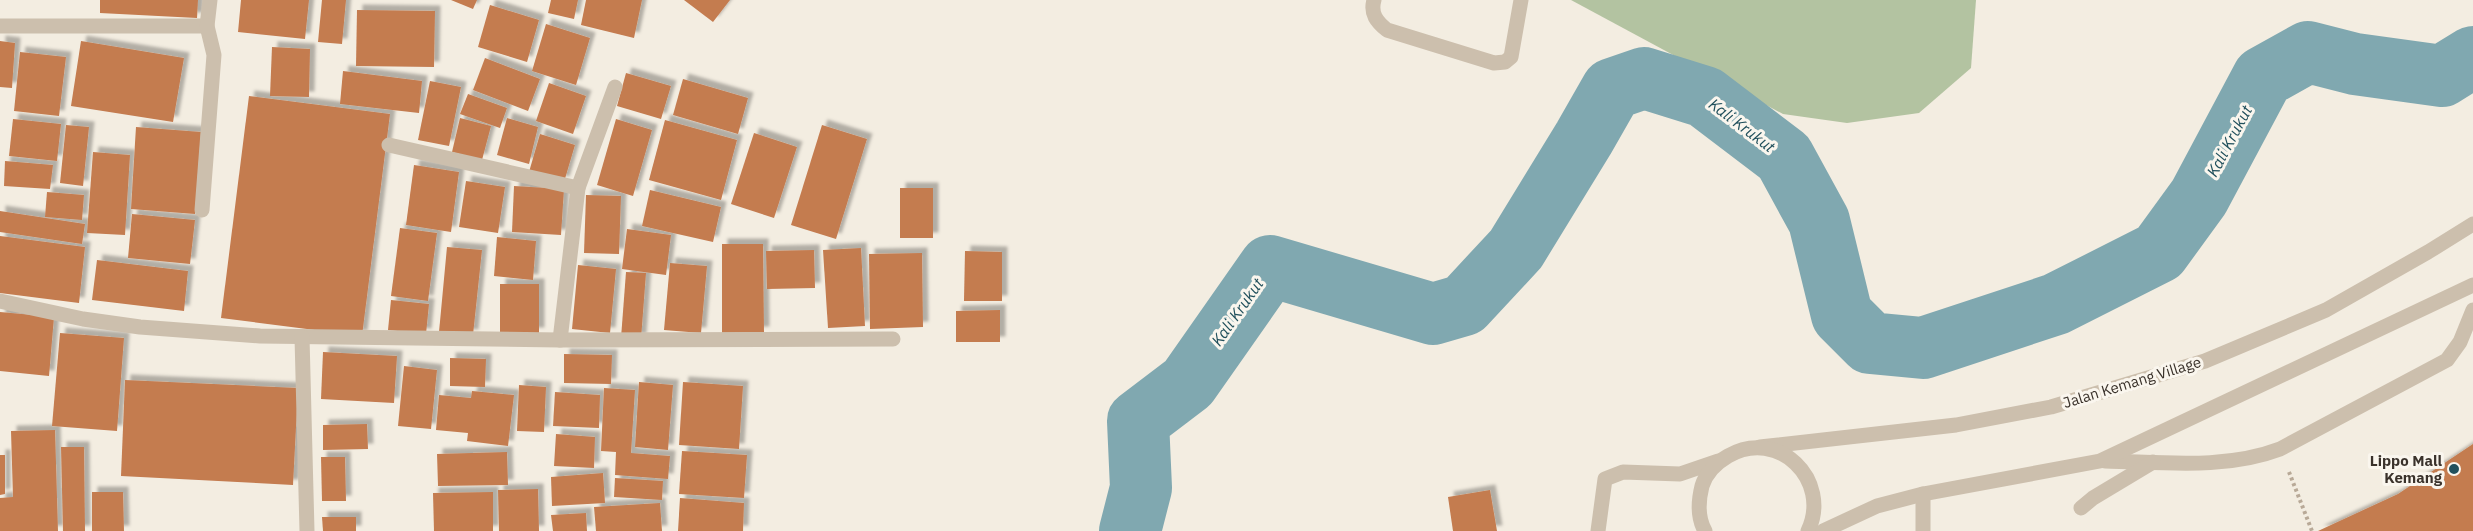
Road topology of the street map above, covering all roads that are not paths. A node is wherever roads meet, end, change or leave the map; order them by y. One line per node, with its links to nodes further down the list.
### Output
1 (210, 0): 5 (street)
2 (1374, 0): 3 (street)
3 (1521, 0)
4 (0, 26): 5 (street)
5 (207, 26): 9 (street)
6 (615, 87): 8 (street)
7 (389, 145): 8 (street)
8 (578, 188): 16 (street)
9 (202, 210)
10 (2473, 224): 17 (street, Jalan Kemang Village)
11 (2473, 285): 19 (street)
12 (0, 302): 14 (street)
13 (2473, 310): 20 (street)
14 (302, 338): 16 (street); 23 (street)
15 (893, 339): 16 (street)
16 (560, 340)
17 (1760, 447): 18 (street, Jalan Kemang Village); 26 (street)
18 (1718, 461): 24 (street, Jalan Kemang Village); 25 (street)
19 (2100, 461): 20 (street); 21 (street)
20 (2153, 462): 22 (street)
21 (1923, 494): 27 (street); 28 (street)
22 (2081, 508)
23 (307, 531)
24 (1598, 531)
25 (1705, 531)
26 (1808, 531)
27 (1823, 531)
28 (1923, 531)

